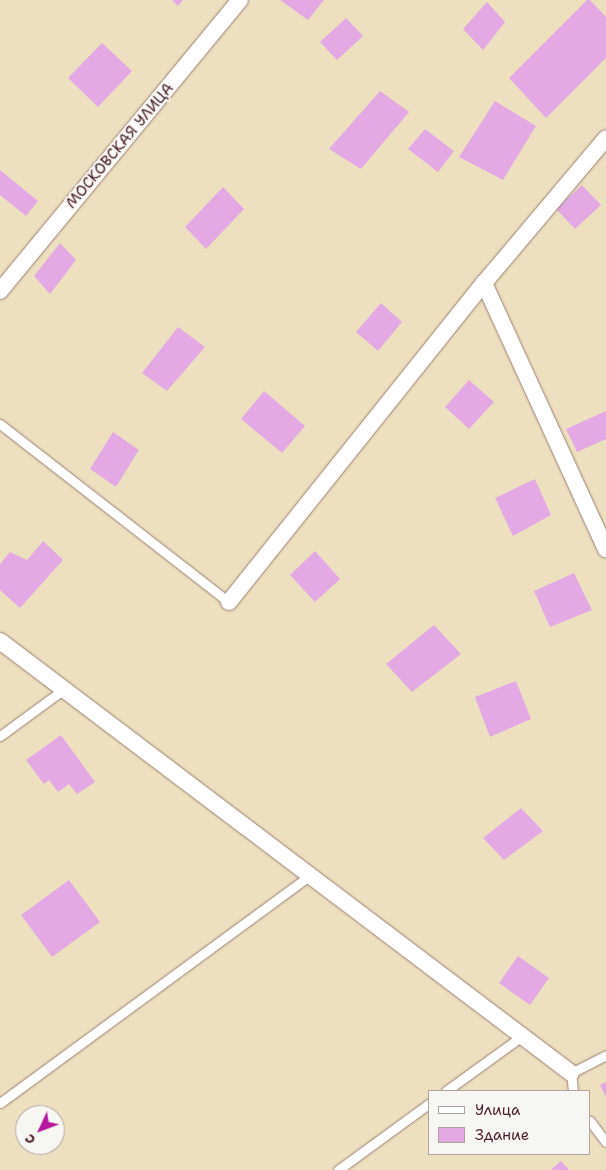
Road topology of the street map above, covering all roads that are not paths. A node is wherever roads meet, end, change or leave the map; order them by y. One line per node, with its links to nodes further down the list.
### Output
1 (240, 0): 4 (street, МОСКОВСКАЯ УЛИЦА)
2 (606, 138): 3 (street)
3 (484, 283): 6 (street); 7 (street)
4 (0, 291)
5 (0, 424): 7 (lane)
6 (606, 549)
7 (228, 602)
8 (0, 641): 9 (street)
9 (64, 689): 10 (lane); 11 (street)
10 (0, 736)
11 (309, 876): 12 (street); 17 (lane)
12 (522, 1036): 14 (street); 15 (lane)
13 (606, 1055): 14 (lane)
14 (571, 1073): 16 (lane)
15 (447, 1090)
16 (573, 1090)
17 (0, 1103)
18 (428, 1104): 21 (lane)
19 (591, 1122): 20 (lane)
20 (606, 1142)
21 (338, 1170)

